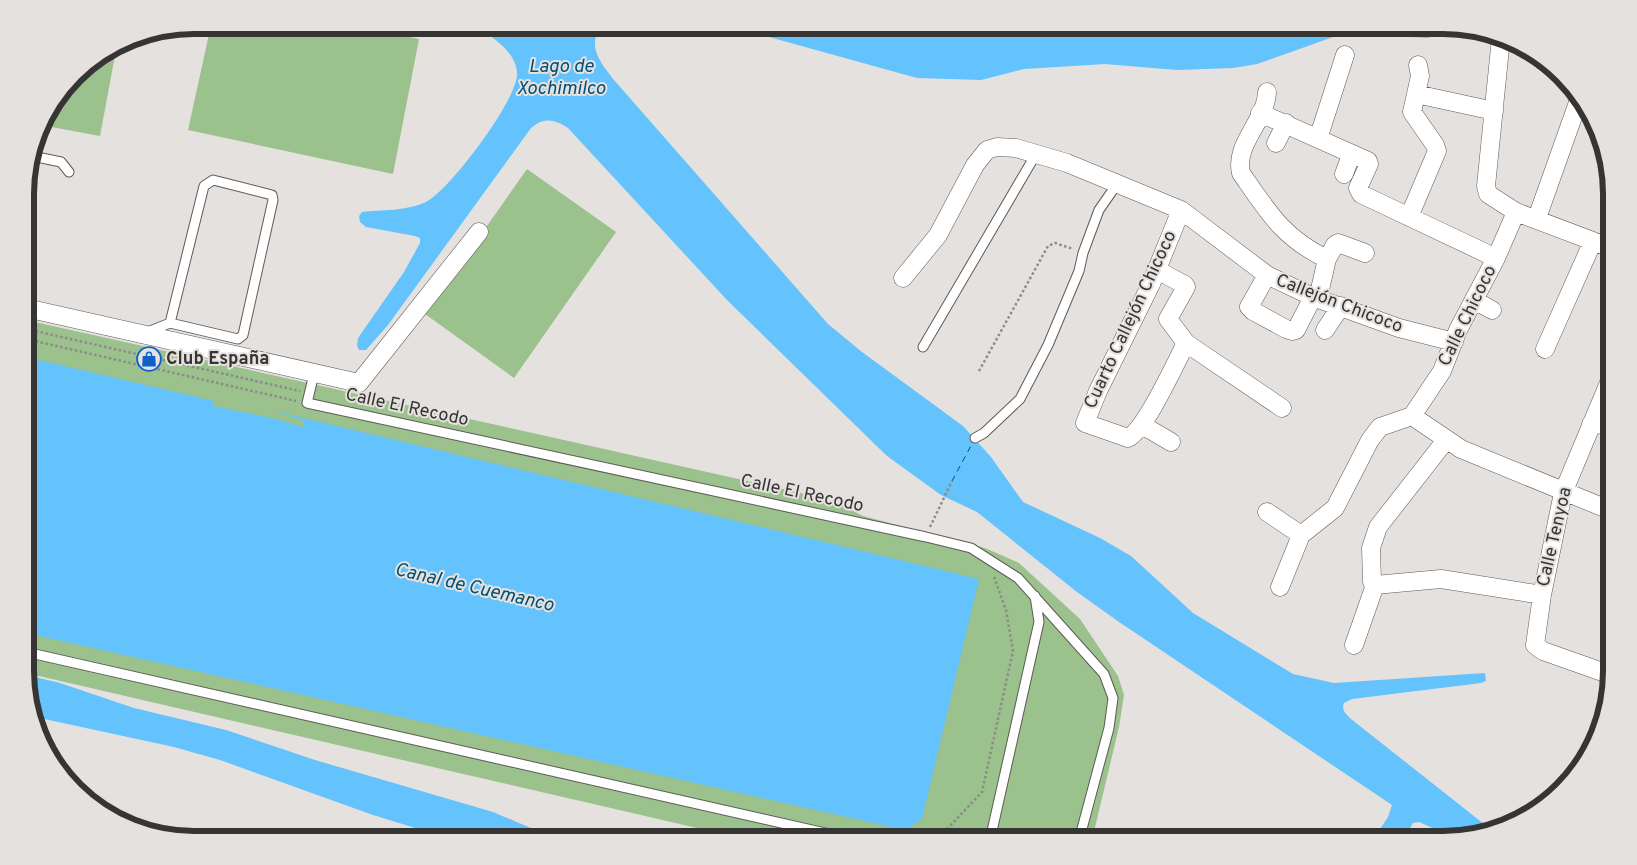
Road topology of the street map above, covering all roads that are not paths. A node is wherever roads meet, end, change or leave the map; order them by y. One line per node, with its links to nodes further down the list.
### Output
1 (1500, 44): 7 (street)
2 (1345, 55): 10 (street)
3 (1418, 65): 5 (street)
4 (1267, 92): 8 (street)
5 (1416, 94): 7 (street); 20 (street)
6 (1577, 106): 21 (street)
7 (1494, 111): 19 (street)
8 (1260, 113): 9 (street); 27 (street)
9 (1284, 118): 10 (street); 11 (street)
10 (1318, 139): 13 (street)
11 (1276, 143)
12 (1036, 154): 17 (street, Callejón Chicoco); 30 (street, Callejón Chicoco); 41 (lane)
13 (1351, 155): 16 (street); 20 (street)
14 (38, 157): 15 (lane)
15 (69, 172)
16 (1344, 174)
17 (1117, 184): 18 (street, Callejón Chicoco); 50 (lane)
18 (1181, 210): 28 (street, Cuarto Callejón Chicoco); 29 (street, Callejón Chicoco)
19 (1516, 212): 21 (street); 26 (street, Calle Chicoco)
20 (1409, 217): 26 (street)
21 (1537, 218): 23 (street)
22 (479, 232): 43 (street)
23 (1593, 241): 24 (street); 42 (street)
24 (1603, 245)
25 (1365, 252): 27 (street)
26 (1496, 258): 32 (street, Calle Chicoco)
27 (1327, 259): 31 (street)
28 (1157, 270): 40 (street); 48 (street, Cuarto Callejón Chicoco)
29 (1267, 275): 31 (street, Callejón Chicoco); 31 (street)
30 (903, 278)
31 (1316, 298): 33 (street, Callejón Chicoco)
32 (1474, 300): 35 (street); 39 (street, Calle Chicoco)
33 (1341, 306): 37 (street); 39 (street, Callejón Chicoco)
34 (34, 310): 38 (street)
35 (1492, 310)
36 (170, 323): 36 (lane); 38 (lane)
37 (1325, 330)
38 (142, 335): 43 (street)
39 (1454, 342): 46 (street, Calle Chicoco)
40 (1186, 343): 45 (street); 48 (street)
41 (923, 347)
42 (1545, 349)
43 (314, 374): 60 (lane, Calle El Recodo)
44 (1603, 396): 47 (street, Calle Tenyoa)
45 (1282, 408)
46 (1412, 416): 51 (street); 56 (street)
47 (1591, 424): 49 (street); 53 (street, Calle Tenyoa)
48 (1142, 425): 52 (street)
49 (1603, 425)
50 (975, 438)
51 (1446, 440): 53 (street); 57 (street)
52 (1171, 442)
53 (1563, 493): 54 (street); 59 (street, Calle Tenyoa)
54 (1603, 509)
55 (1267, 512): 56 (street)
56 (1301, 535): 58 (street)
57 (1375, 585): 59 (street); 61 (street)
58 (1280, 587)
59 (1542, 595): 63 (street, Calle Tenyoa)
60 (1035, 596): 65 (lane); 66 (lane, Calle El Recodo)
61 (1354, 646)
62 (34, 654): 64 (lane)
63 (1603, 672)
64 (816, 831)
65 (992, 831)
66 (1081, 831)

